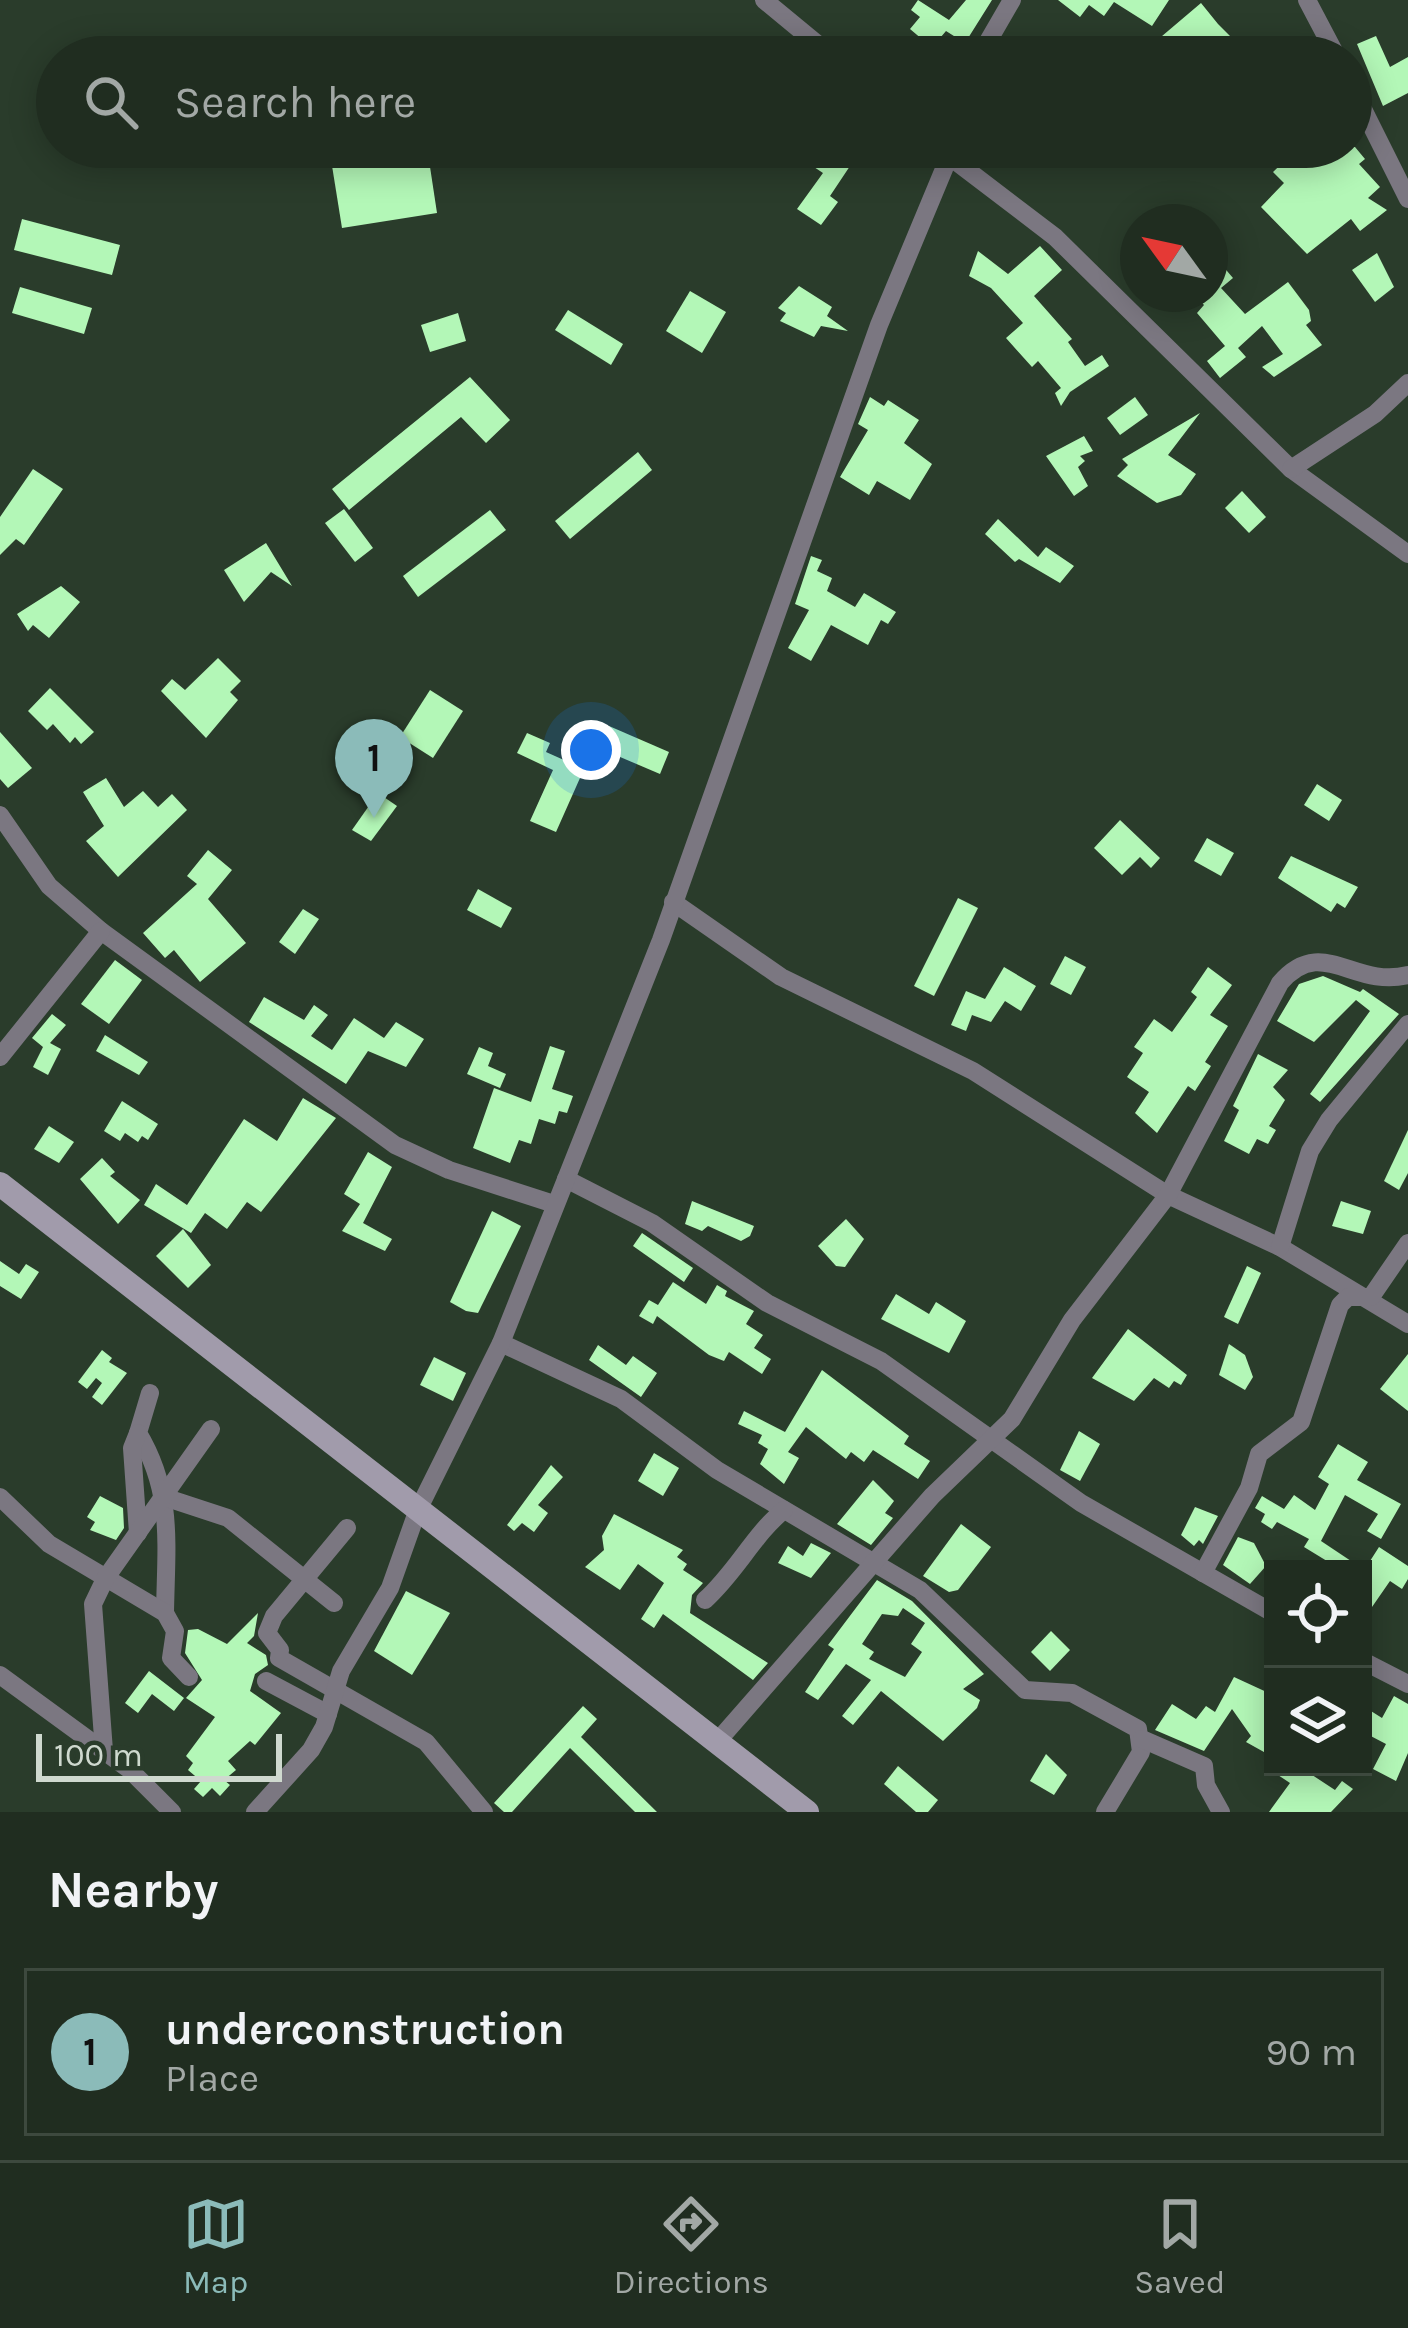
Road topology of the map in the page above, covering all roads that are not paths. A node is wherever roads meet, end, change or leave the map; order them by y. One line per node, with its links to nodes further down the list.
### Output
1 (764, 0): 4 (street)
2 (1012, 0): 5 (street)
3 (1307, 0): 6 (street)
4 (808, 36)
5 (991, 36)
6 (1326, 36)
7 (1372, 124): 10 (street)
8 (937, 168): 15 (street)
9 (964, 168): 12 (street)
10 (1405, 185)
11 (1408, 383): 12 (street)
12 (1291, 469): 13 (street)
13 (1408, 554)
14 (0, 815): 16 (street)
15 (673, 902): 22 (street); 24 (street)
16 (101, 931): 21 (street); 25 (street)
17 (1408, 974): 18 (street)
18 (1388, 980): 19 (street); 24 (street)
19 (1408, 991)
20 (1408, 1024): 27 (street)
21 (0, 1057)
22 (566, 1179): 25 (street); 34 (street)
23 (0, 1184): 38 (main road)
24 (1168, 1195): 27 (street); 34 (street)
25 (554, 1204): 30 (street)
26 (1408, 1243): 28 (street)
27 (1280, 1247): 28 (street)
28 (1371, 1297): 29 (street); 42 (street)
29 (1408, 1324)
30 (501, 1343): 37 (street); 38 (street)
31 (150, 1394): 33 (street)
32 (211, 1429): 36 (street)
33 (138, 1433): 36 (street); 40 (street)
34 (991, 1439): 41 (street); 42 (street)
35 (0, 1497): 43 (street)
36 (164, 1497): 40 (street); 44 (street); 48 (street)
37 (784, 1510): 41 (street); 45 (street)
38 (417, 1513): 54 (street); 57 (main road)
39 (347, 1528): 44 (street)
40 (138, 1532): 43 (street)
41 (876, 1562): 56 (street); 57 (street)
42 (1203, 1573): 47 (street)
43 (105, 1579): 48 (street); 58 (street)
44 (304, 1579): 46 (street); 54 (street)
45 (705, 1600)
46 (334, 1604)
47 (1264, 1608)
48 (165, 1613): 51 (street)
49 (1372, 1666): 53 (street)
50 (0, 1675): 58 (street)
51 (189, 1677)
52 (266, 1681): 55 (street)
53 (1408, 1684)
54 (334, 1692): 55 (street); 61 (street)
55 (328, 1714): 60 (street)
56 (1142, 1739): 63 (street); 64 (street)
57 (716, 1743): 62 (main road)
58 (104, 1751): 59 (street)
59 (172, 1812)
60 (255, 1812)
61 (484, 1812)
62 (807, 1812)
63 (1105, 1812)
64 (1221, 1812)

